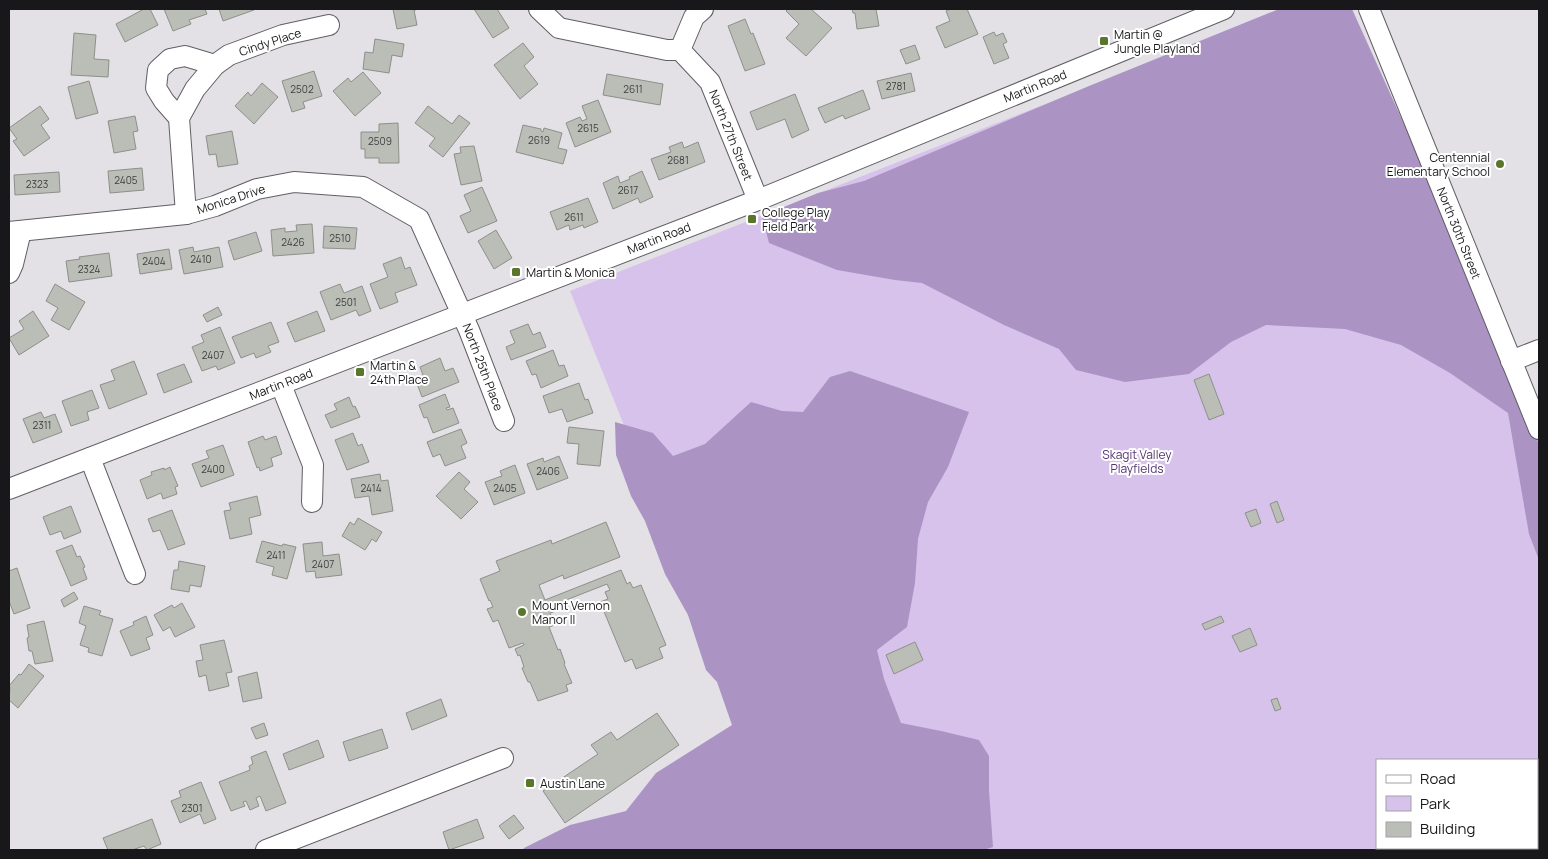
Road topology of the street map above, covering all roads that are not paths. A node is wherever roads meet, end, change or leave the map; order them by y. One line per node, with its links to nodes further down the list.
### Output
1 (539, 9): 6 (street)
2 (703, 9): 6 (street)
3 (1224, 9): 9 (street, Martin Road)
4 (1369, 9): 15 (street, North 30th Street)
5 (329, 25): 7 (street, Cindy Place)
6 (680, 50): 9 (street, North 27th Street)
7 (215, 65): 8 (street, Cindy Place); 8 (street)
8 (179, 118): 10 (street)
9 (758, 200): 13 (street, Martin Road)
10 (186, 214): 11 (street, Monica Drive); 13 (street, Monica Drive)
11 (15, 231): 12 (street, Monica Drive)
12 (9, 273)
13 (462, 313): 16 (street, Martin Road); 17 (street, North 25th Place)
14 (1539, 350): 15 (street)
15 (1511, 361): 18 (street, North 30th Street)
16 (281, 385): 19 (street, Martin Road); 21 (street)
17 (504, 421)
18 (1539, 429)
19 (90, 458): 20 (street, Martin Road); 22 (street)
20 (9, 489)
21 (312, 502)
22 (135, 574)
23 (502, 758): 24 (street)
24 (266, 850)

